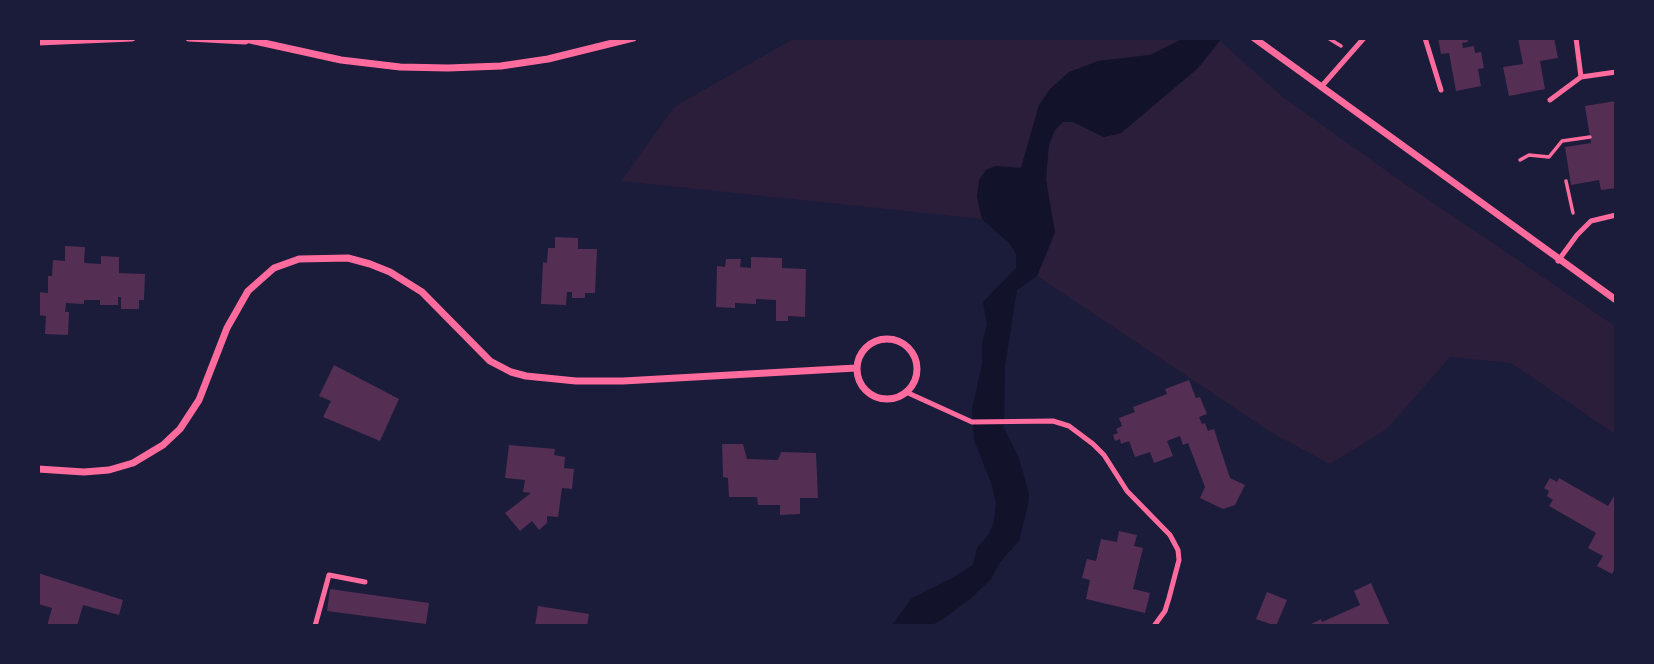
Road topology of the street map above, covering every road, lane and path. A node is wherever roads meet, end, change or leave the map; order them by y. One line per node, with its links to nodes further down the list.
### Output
1 (132, 38): 9 (street)
2 (189, 38): 10 (street)
3 (633, 38): 10 (street)
4 (1328, 38): 12 (path)
5 (1364, 38): 15 (lane)
6 (1425, 38): 16 (lane)
7 (1576, 38): 14 (lane)
8 (1255, 39): 15 (street)
9 (71, 40): 11 (street)
10 (245, 40)
11 (38, 42)
12 (1342, 47)
13 (1615, 72): 14 (lane)
14 (1581, 77): 17 (lane)
15 (1321, 87): 23 (street)
16 (1441, 90)
17 (1550, 100)
18 (1590, 137): 19 (path)
19 (1520, 160)
20 (1566, 181): 21 (path)
21 (1573, 213)
22 (1615, 215): 23 (lane)
23 (1558, 261): 24 (street)
24 (1615, 300)
25 (856, 369): 26 (street); 26 (street); 27 (street)
26 (906, 392): 30 (lane)
27 (38, 469)
28 (365, 582): 29 (lane)
29 (314, 625)
30 (1154, 625)

